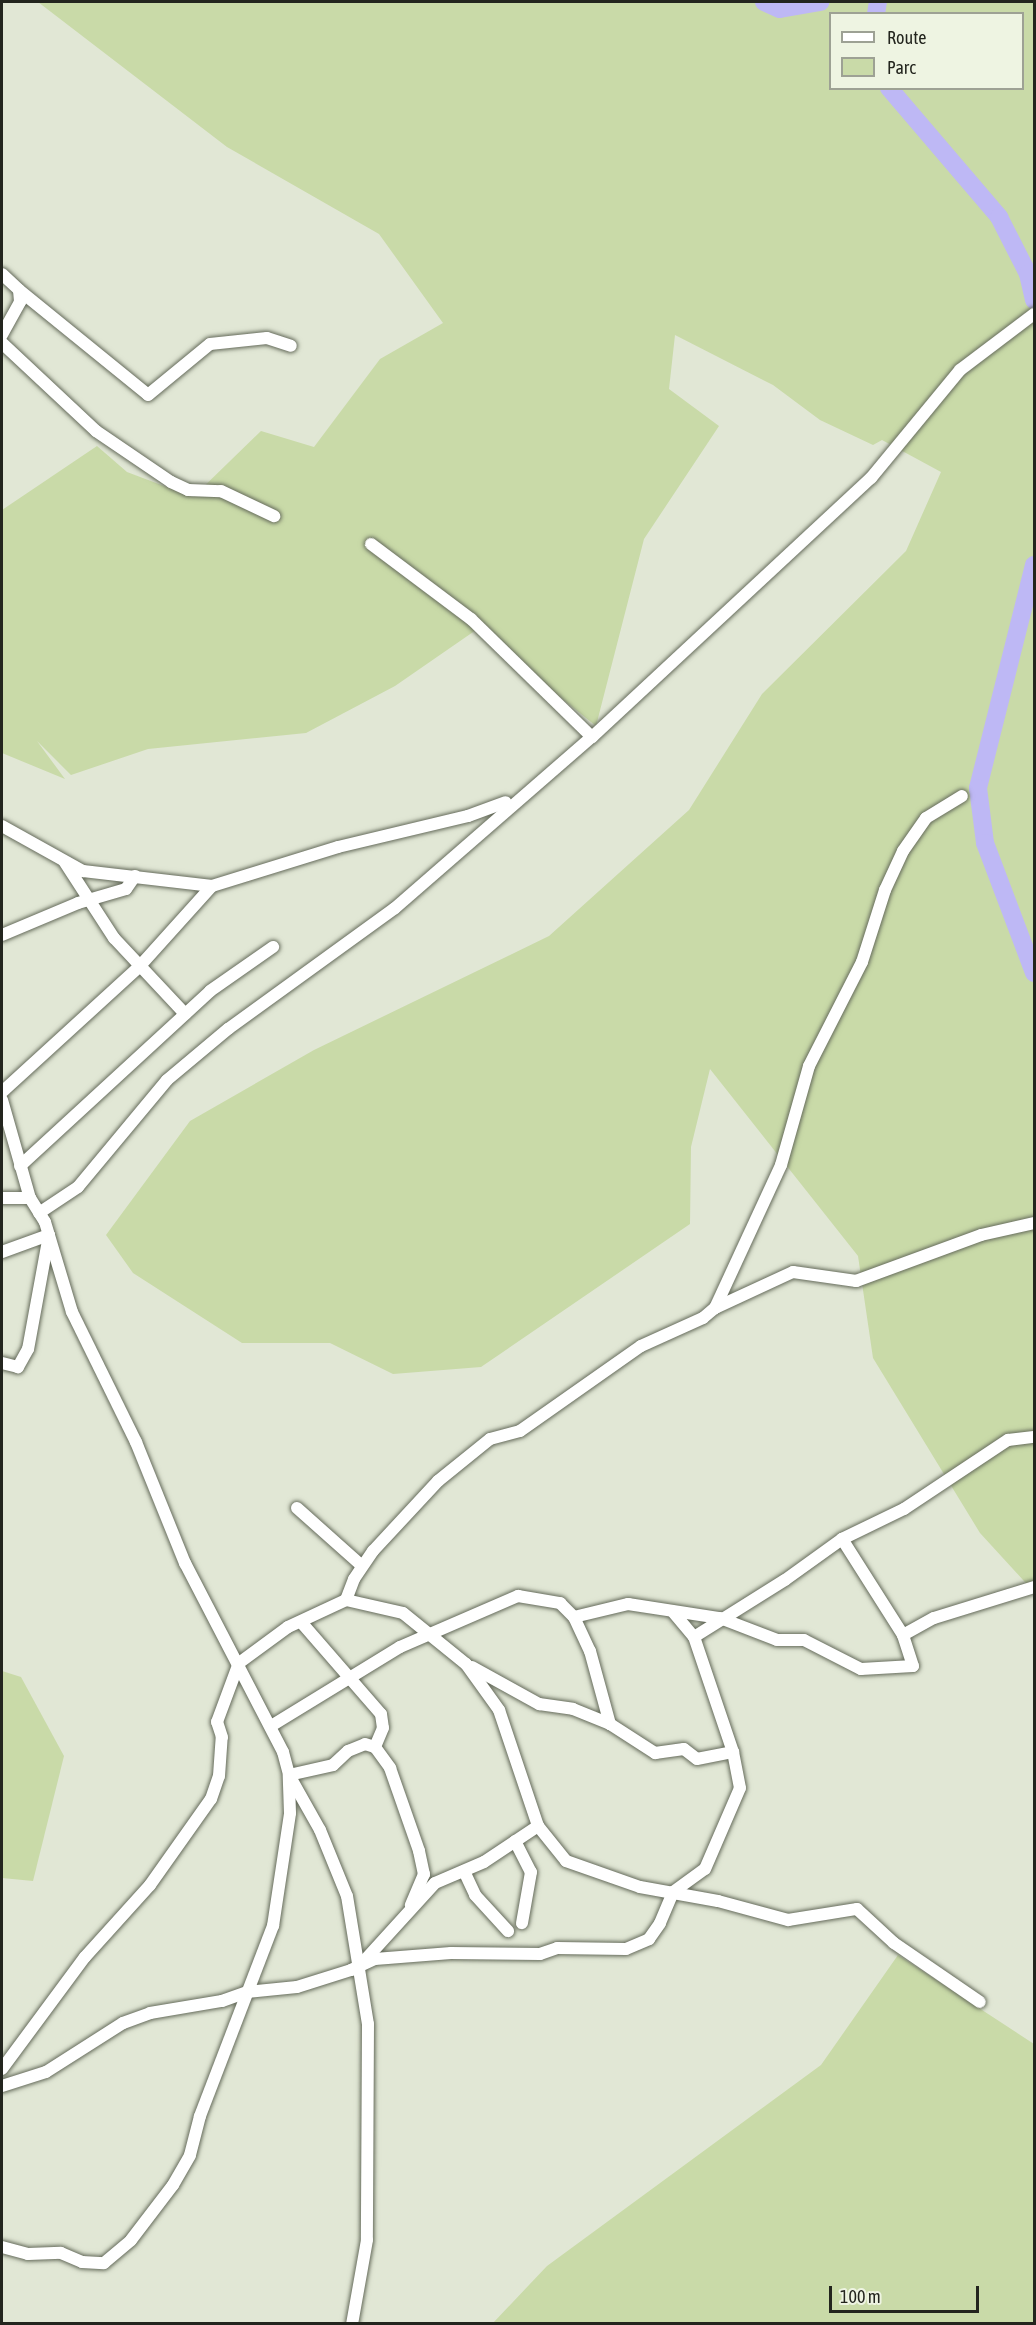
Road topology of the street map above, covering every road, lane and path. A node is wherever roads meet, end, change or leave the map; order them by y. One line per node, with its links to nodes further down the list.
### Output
1 (2, 274): 2 (street)
2 (19, 290): 4 (street); 6 (street)
3 (1035, 314): 9 (street)
4 (2, 335)
5 (2, 343): 7 (street)
6 (291, 346)
7 (274, 516)
8 (371, 544): 9 (street)
9 (592, 737): 10 (street)
10 (547, 774): 15 (street); 26 (street)
11 (962, 796): 30 (street)
12 (2, 826): 13 (street)
13 (64, 860): 14 (street); 16 (street)
14 (135, 876): 15 (street); 16 (street)
15 (212, 886): 19 (street)
16 (87, 900): 17 (street); 19 (street)
17 (2, 935)
18 (273, 947): 20 (street)
19 (138, 967): 20 (street); 21 (street)
20 (185, 1014): 23 (street)
21 (2, 1092)
22 (2, 1100): 23 (street)
23 (20, 1166): 25 (street)
24 (2, 1198): 25 (street)
25 (30, 1198): 26 (street)
26 (39, 1213): 28 (street)
27 (1035, 1223): 30 (street)
28 (49, 1235): 29 (street); 31 (street); 45 (street)
29 (2, 1252)
30 (715, 1308): 35 (street)
31 (2, 1363)
32 (1035, 1437): 34 (street)
33 (297, 1508): 35 (street)
34 (842, 1539): 40 (street); 42 (street)
35 (362, 1566): 37 (street)
36 (1035, 1587): 42 (street)
37 (346, 1600): 41 (street); 43 (street)
38 (672, 1611): 39 (street); 40 (street); 44 (street)
39 (574, 1617): 43 (street); 48 (street)
40 (720, 1618): 42 (street); 44 (street)
41 (301, 1622): 45 (street); 47 (street)
42 (903, 1635)
43 (428, 1637): 46 (street); 47 (street)
44 (694, 1637): 51 (street)
45 (239, 1664): 49 (street); 63 (street)
46 (466, 1664): 48 (street); 53 (street)
47 (349, 1677): 49 (street); 50 (street)
48 (610, 1724): 51 (street)
49 (271, 1726): 52 (street)
50 (375, 1747): 52 (street); 57 (street)
51 (733, 1752): 56 (street)
52 (289, 1774): 60 (street); 61 (street)
53 (538, 1826): 54 (street); 56 (street)
54 (514, 1841): 55 (street); 58 (street)
55 (464, 1871): 57 (street); 59 (street)
56 (673, 1892): 60 (street); 62 (street)
57 (411, 1905): 60 (street)
58 (522, 1923)
59 (508, 1931)
60 (359, 1966): 61 (street); 66 (street)
61 (247, 1992): 64 (street); 65 (street)
62 (980, 2002)
63 (2, 2069)
64 (2, 2086)
65 (2, 2247)
66 (352, 2324)

